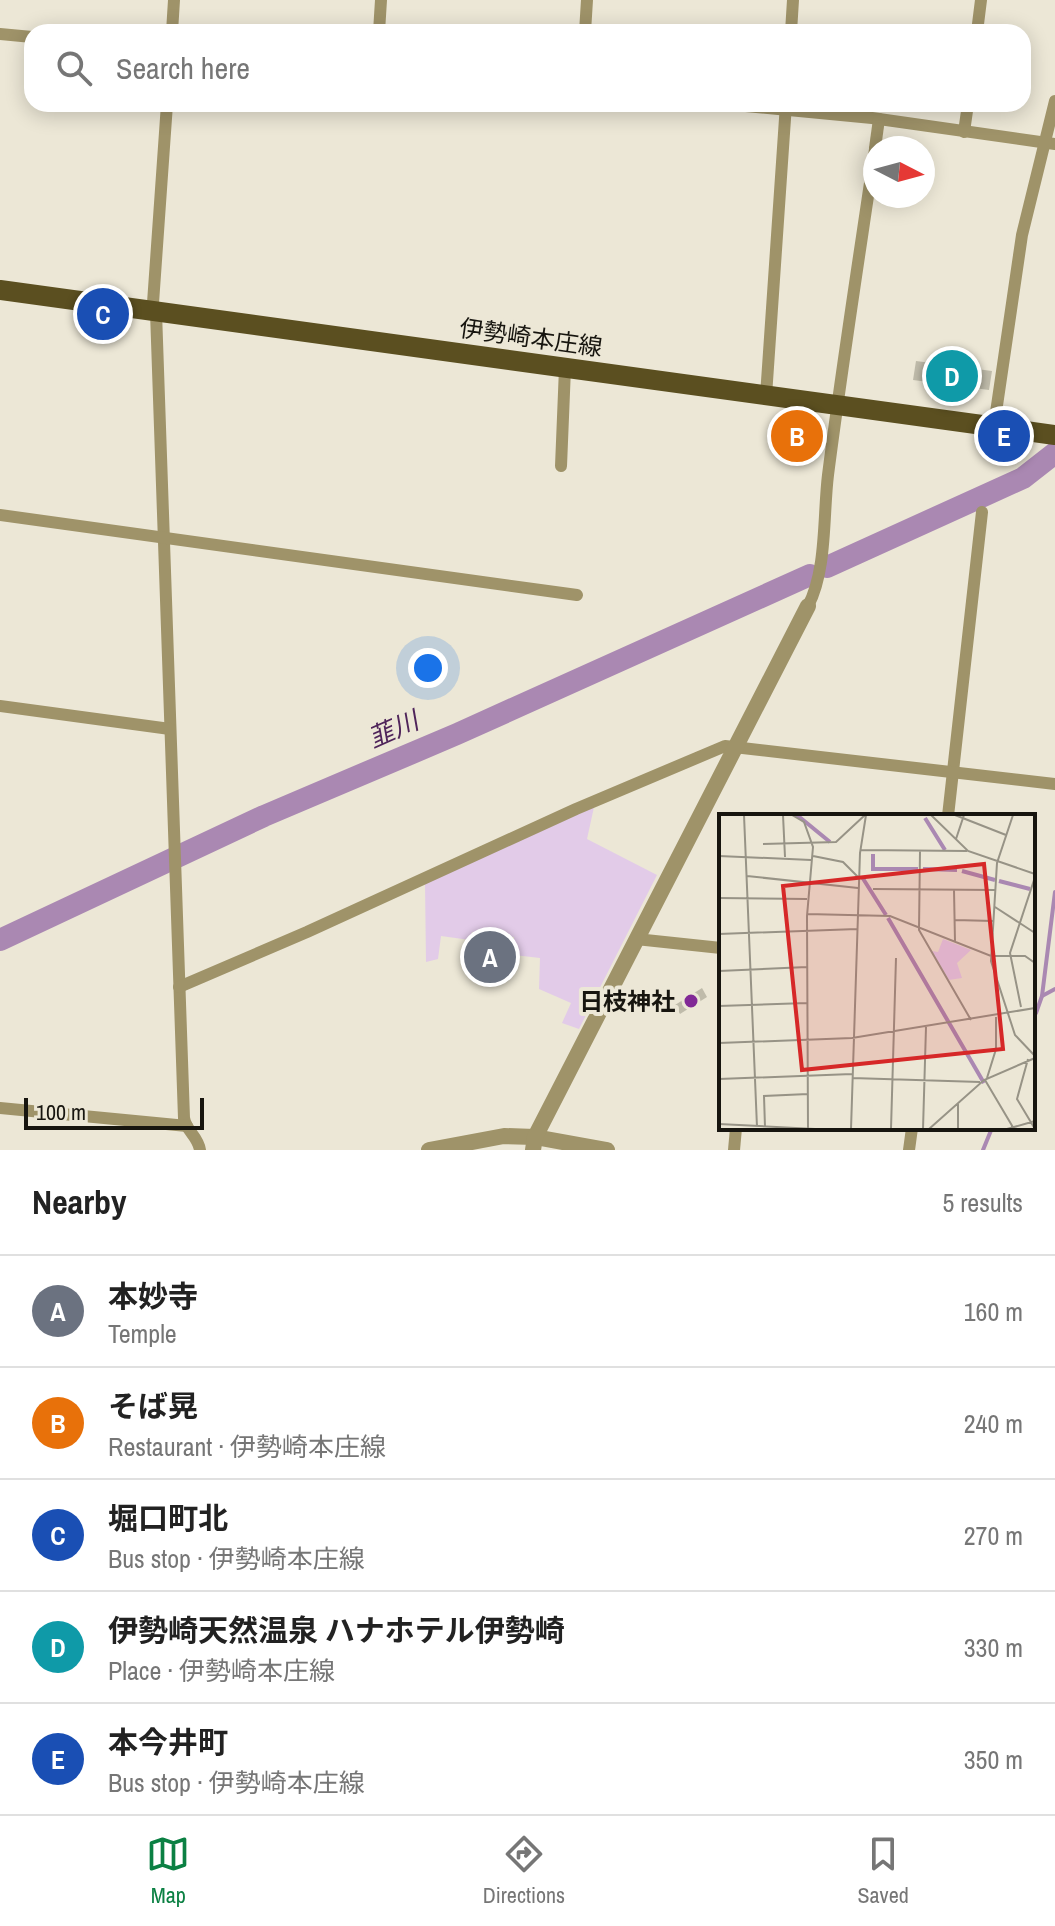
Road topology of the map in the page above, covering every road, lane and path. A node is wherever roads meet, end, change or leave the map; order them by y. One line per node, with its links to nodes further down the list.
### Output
1 (174, 0): 6 (street)
2 (381, 0): 7 (street)
3 (587, 0): 8 (street)
4 (793, 0): 9 (street)
5 (981, 0): 10 (street)
6 (172, 24)
7 (380, 24)
8 (586, 24)
9 (792, 24)
10 (978, 24)
11 (0, 34): 12 (street)
12 (24, 36)
13 (1055, 101): 21 (street)
14 (166, 112): 24 (street)
15 (786, 112): 26 (street)
16 (825, 112): 18 (street)
17 (967, 112): 19 (street)
18 (879, 119): 19 (street); 20 (street)
19 (964, 132): 21 (street)
20 (877, 136)
21 (1050, 143): 28 (street)
22 (866, 208): 27 (street)
23 (0, 290): 24 (main road, 伊勢崎本庄線)
24 (156, 312): 25 (main road, 伊勢崎本庄線); 33 (street)
25 (565, 368): 26 (main road, 伊勢崎本庄線); 30 (street)
26 (766, 396): 27 (main road, 伊勢崎本庄線)
27 (837, 405): 28 (main road, 伊勢崎本庄線); 35 (street)
28 (994, 426): 29 (main road, 伊勢崎本庄線)
29 (1054, 434)
30 (561, 466)
31 (982, 512): 39 (street)
32 (0, 515): 33 (street)
33 (163, 538): 34 (street); 37 (street)
34 (577, 595)
35 (808, 606): 38 (street)
36 (0, 706): 37 (street)
37 (170, 729): 44 (street)
38 (734, 747): 39 (street); 42 (street); 44 (street)
39 (954, 772): 40 (street); 41 (street)
40 (1055, 784)
41 (948, 814)
42 (636, 939): 43 (street); 49 (street)
43 (719, 948)
44 (179, 987): 46 (street)
45 (0, 1108): 46 (street)
46 (187, 1126): 50 (street)
47 (736, 1130): 53 (street)
48 (912, 1130): 54 (street)
49 (534, 1144): 51 (street); 52 (street)
50 (200, 1150)
51 (429, 1150)
52 (607, 1150)
53 (734, 1150)
54 (909, 1150)

